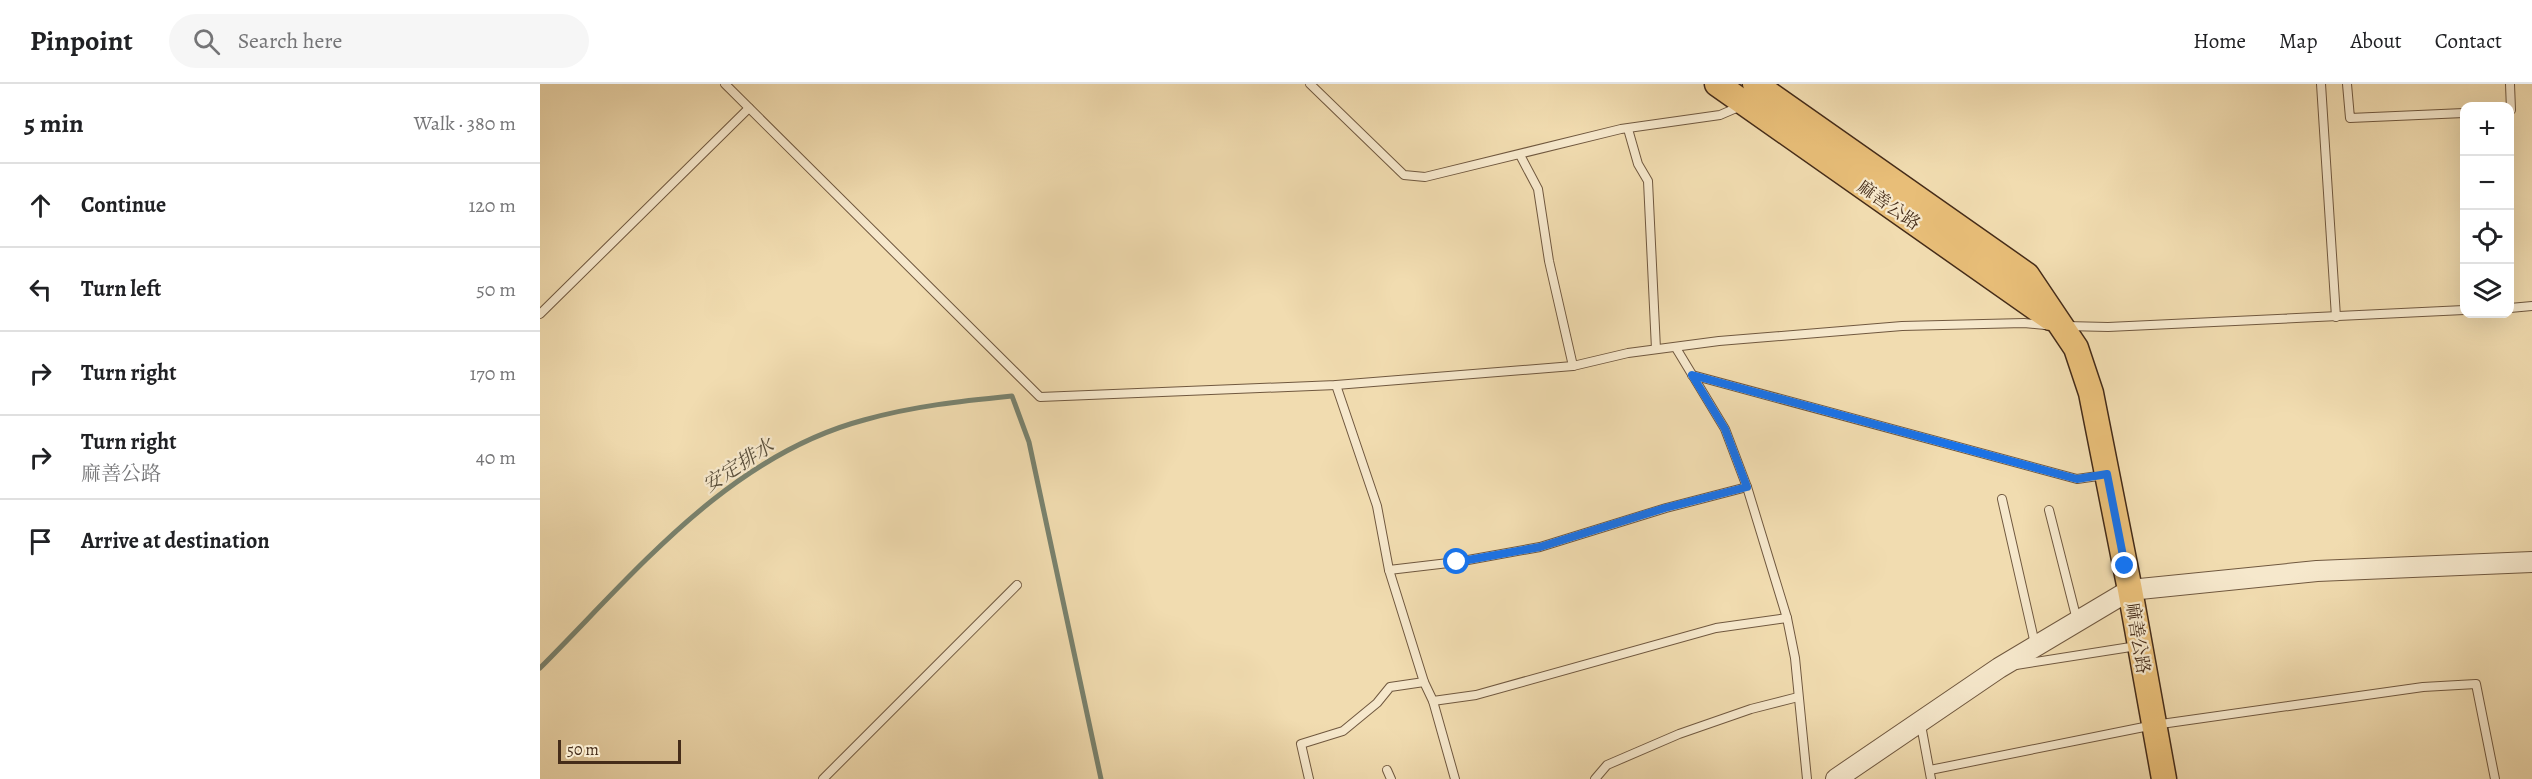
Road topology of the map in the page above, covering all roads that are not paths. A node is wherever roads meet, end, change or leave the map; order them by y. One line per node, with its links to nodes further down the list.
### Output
1 (725, 84): 9 (lane)
2 (1311, 84): 12 (lane)
3 (1717, 84): 7 (main road, 麻善公路)
4 (2321, 84): 17 (lane)
5 (2347, 84): 10 (lane)
6 (2510, 84): 8 (lane)
7 (1753, 92): 11 (lane); 18 (main road, 麻善公路)
8 (2511, 102)
9 (749, 108): 16 (lane); 23 (lane)
10 (2460, 113)
11 (1628, 129): 12 (lane); 20 (lane)
12 (1520, 155): 21 (lane)
13 (2532, 306): 14 (lane)
14 (2514, 308)
15 (2460, 310): 17 (lane)
16 (540, 314)
17 (2336, 317): 18 (lane)
18 (2062, 326): 19 (lane); 24 (main road, 麻善公路)
19 (1676, 348): 20 (lane); 22 (lane)
20 (1656, 349): 21 (lane)
21 (1573, 366): 23 (lane)
22 (1692, 375): 24 (lane); 25 (lane)
23 (1336, 385): 29 (lane)
24 (2107, 474): 31 (main road, 麻善公路)
25 (1747, 487): 29 (lane); 32 (lane)
26 (2002, 499): 34 (lane)
27 (2049, 510): 33 (lane)
28 (2532, 562): 31 (street)
29 (1389, 570): 37 (lane)
30 (1017, 585): 44 (lane)
31 (2130, 590): 33 (street); 35 (main road, 麻善公路)
32 (1787, 618): 38 (lane); 39 (lane)
33 (2077, 621): 34 (street)
34 (2036, 645): 36 (street)
35 (2139, 646): 36 (lane); 41 (main road, 麻善公路)
36 (1999, 668): 40 (street)
37 (1424, 682): 39 (lane); 45 (lane)
38 (1798, 697): 48 (lane); 49 (lane)
39 (1433, 701): 47 (lane)
40 (1920, 720): 43 (lane); 50 (street)
41 (2154, 725): 43 (lane); 52 (main road, 麻善公路); 53 (lane)
42 (1387, 770): 46 (lane)
43 (1930, 770): 51 (lane)
44 (823, 779)
45 (1309, 779)
46 (1391, 779)
47 (1455, 779)
48 (1595, 779)
49 (1807, 779)
50 (1836, 779)
51 (1931, 779)
52 (2164, 779)
53 (2495, 779)

